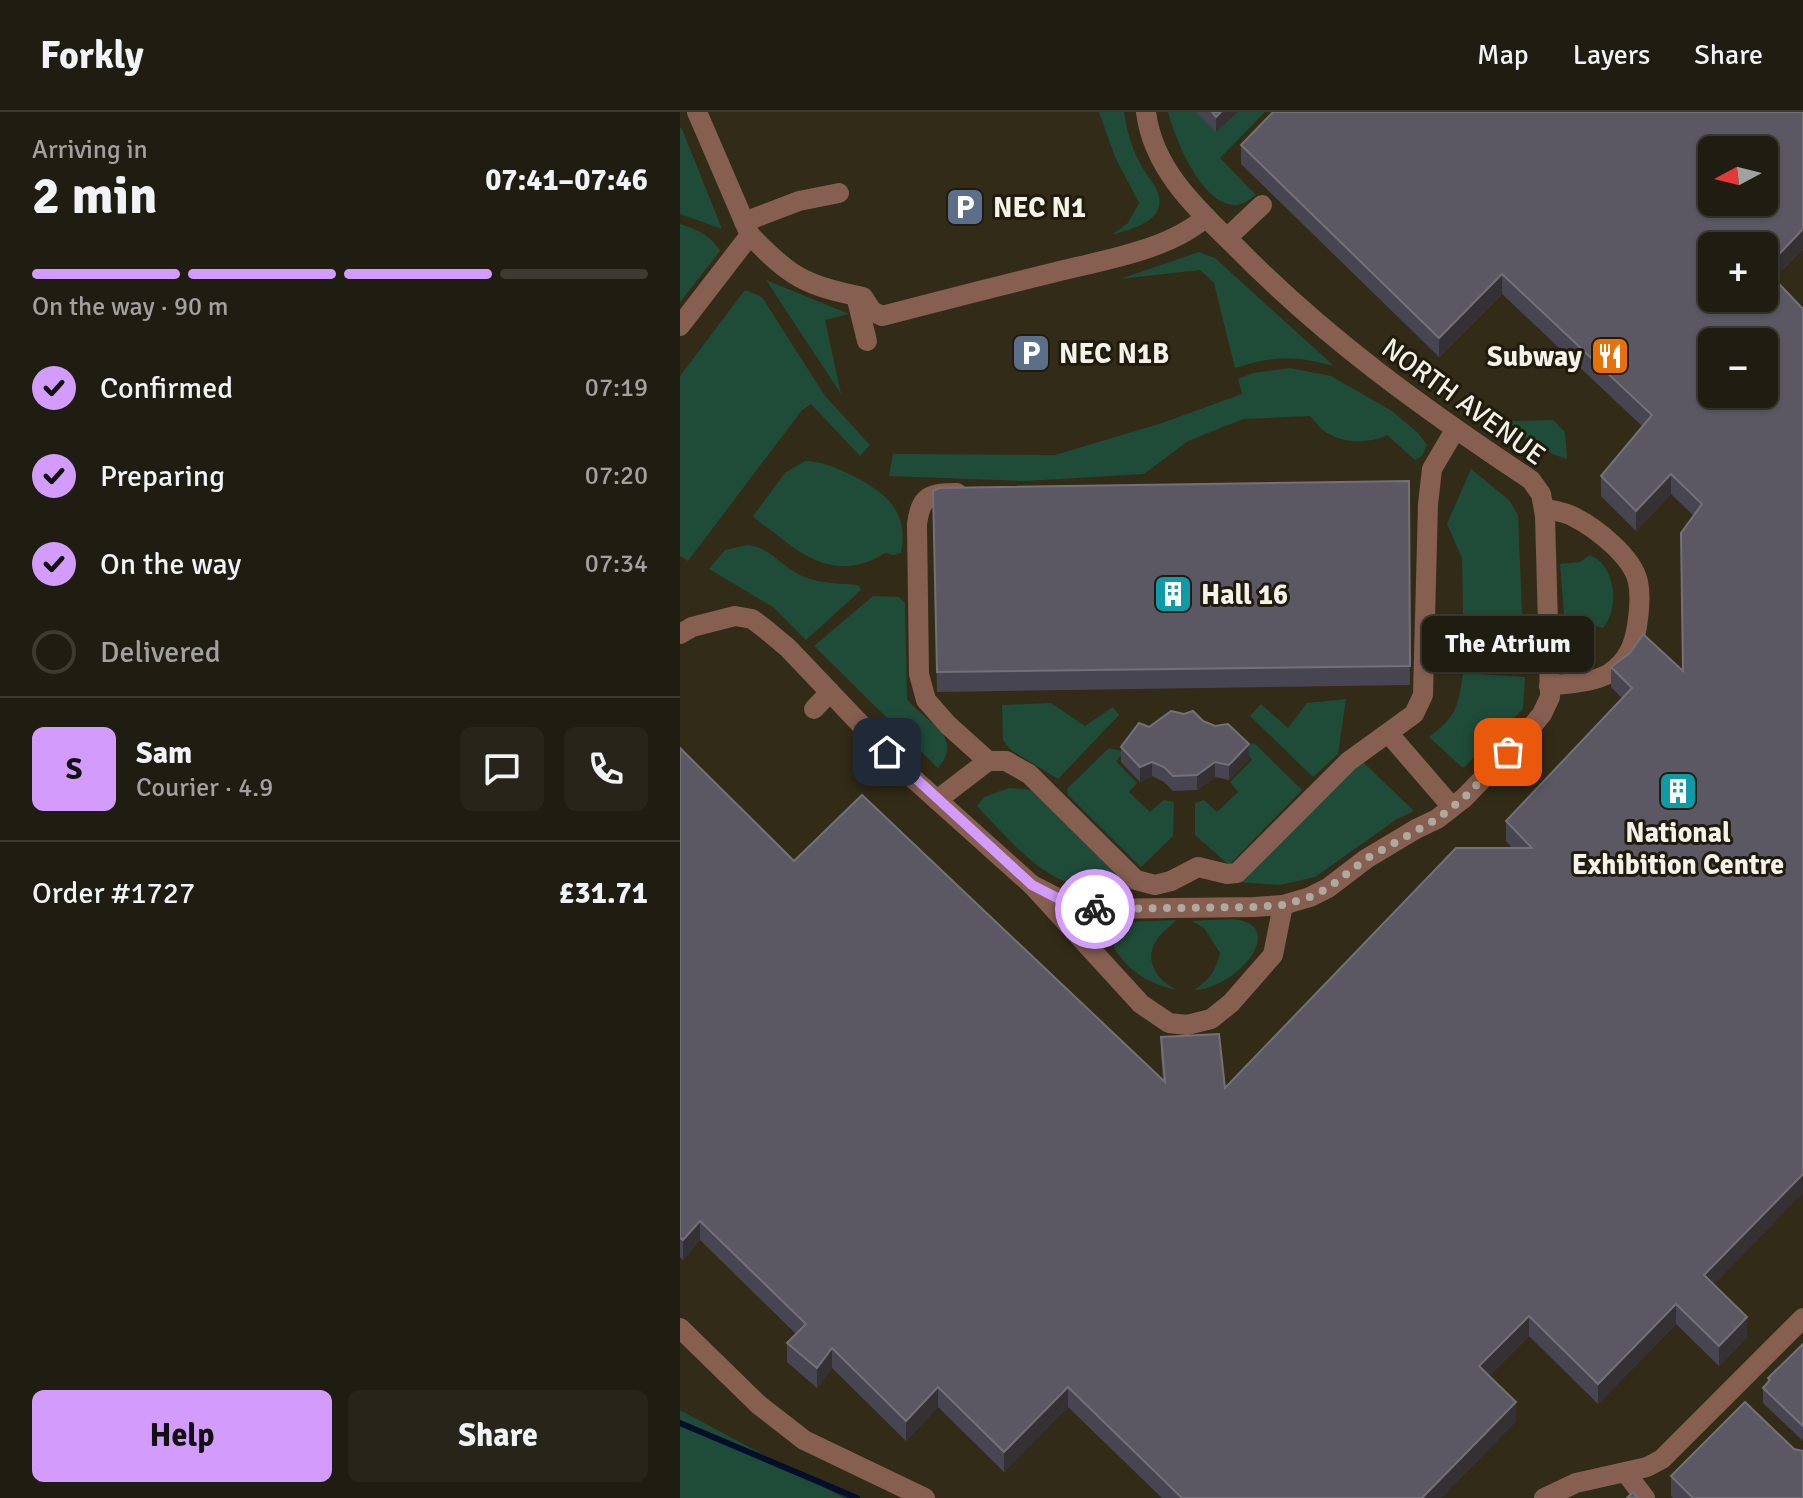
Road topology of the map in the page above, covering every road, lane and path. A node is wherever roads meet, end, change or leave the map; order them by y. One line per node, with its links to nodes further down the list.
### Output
1 (697, 112): 6 (street)
2 (1146, 112): 5 (street, NORTH AVENUE)
3 (839, 193): 6 (street)
4 (1262, 205): 7 (street)
5 (1206, 217): 7 (street, NORTH AVENUE); 8 (street)
6 (747, 229): 8 (street); 9 (street)
7 (1227, 238): 11 (street, NORTH AVENUE)
8 (856, 296): 10 (street)
9 (680, 326)
10 (867, 341)
11 (1455, 430): 13 (street, NORTH AVENUE); 18 (street)
12 (971, 493): 19 (street)
13 (1544, 508): 15 (street, NORTH AVENUE); 15 (street)
14 (680, 634): 16 (street)
15 (1549, 686): 21 (street, NORTH AVENUE)
16 (830, 692): 17 (street); 20 (street)
17 (814, 709)
18 (1389, 734): 21 (street); 22 (street)
19 (988, 761): 20 (street); 22 (street)
20 (937, 800): 23 (street)
21 (1452, 807): 24 (street, NORTH AVENUE)
22 (1185, 874): 25 (street)
23 (1032, 885): 24 (street); 25 (street, NORTH AVENUE)
24 (1283, 905): 25 (street, NORTH AVENUE)
25 (1187, 908)
26 (1803, 1318): 28 (street)
27 (680, 1328): 29 (street)
28 (1632, 1489): 30 (street)
29 (925, 1498)
30 (1544, 1498)

